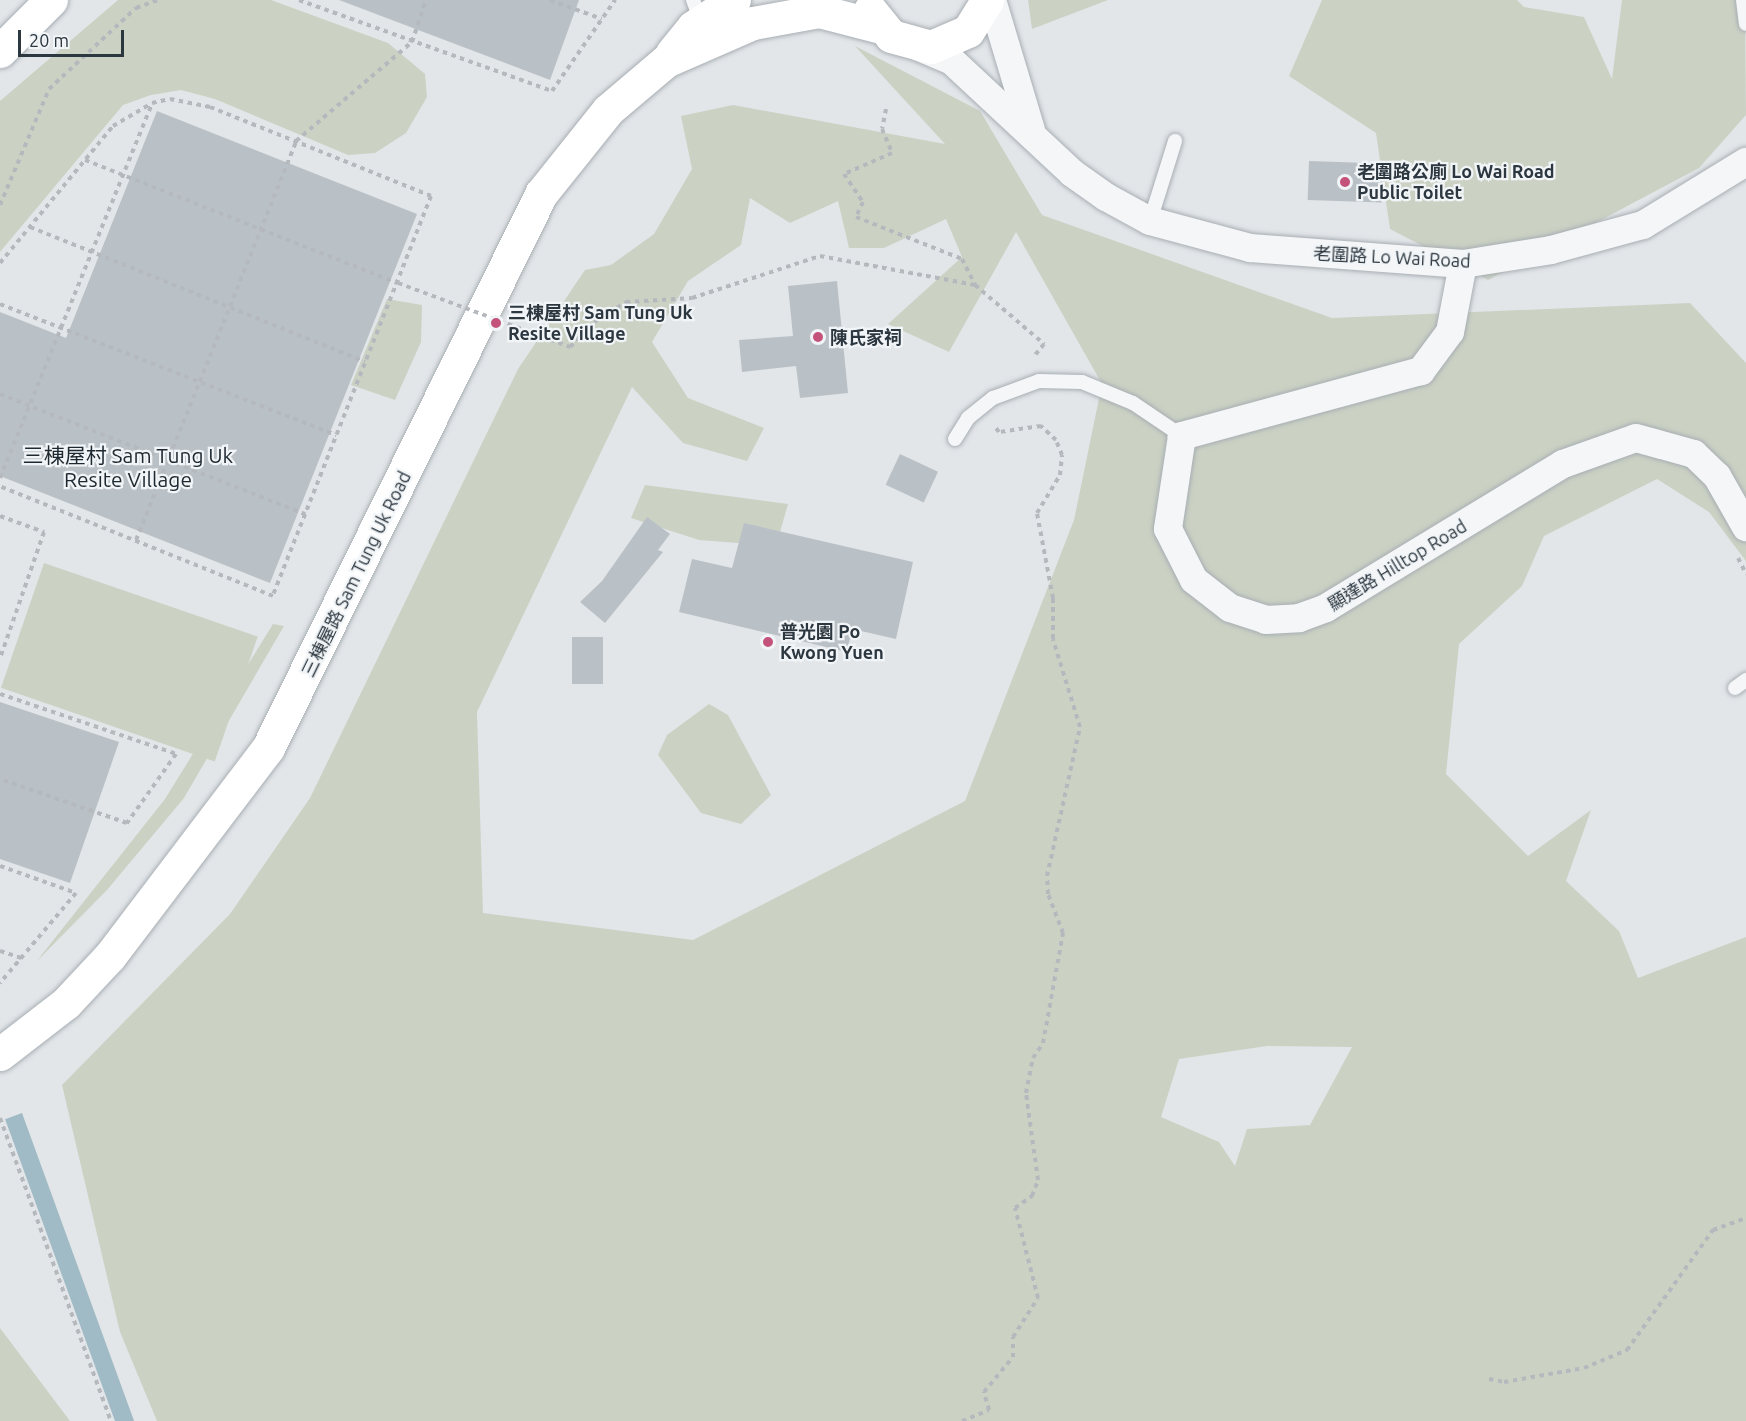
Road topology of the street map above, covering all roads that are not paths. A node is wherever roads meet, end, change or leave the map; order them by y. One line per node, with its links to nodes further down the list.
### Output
1 (51, 0): 10 (main road)
2 (734, 0): 6 (main road, 三棟屋路 Sam Tung Uk Road)
3 (987, 0): 9 (main road)
4 (992, 0): 13 (street, 老圍路 Lo Wai Road)
5 (1743, 0): 8 (lane)
6 (697, 10): 11 (main road, 三棟屋路 Sam Tung Uk Road)
7 (873, 14): 9 (main road, 三棟屋路 Sam Tung Uk Road); 11 (main road, 三棟屋路 Sam Tung Uk Road)
8 (1746, 24)
9 (917, 46): 13 (street, 老圍路 Lo Wai Road)
10 (0, 51)
11 (666, 61): 20 (main road, 三棟屋路 Sam Tung Uk Road)
12 (1175, 141): 15 (lane)
13 (1043, 148): 15 (street, 老圍路 Lo Wai Road)
14 (1746, 162): 16 (street, 老圍路 Lo Wai Road)
15 (1150, 221): 16 (street, 老圍路 Lo Wai Road)
16 (1463, 264): 17 (street)
17 (1182, 436): 18 (lane); 19 (street, 顯達路 Hilltop Road)
18 (956, 439)
19 (1739, 536)
20 (0, 1054)

